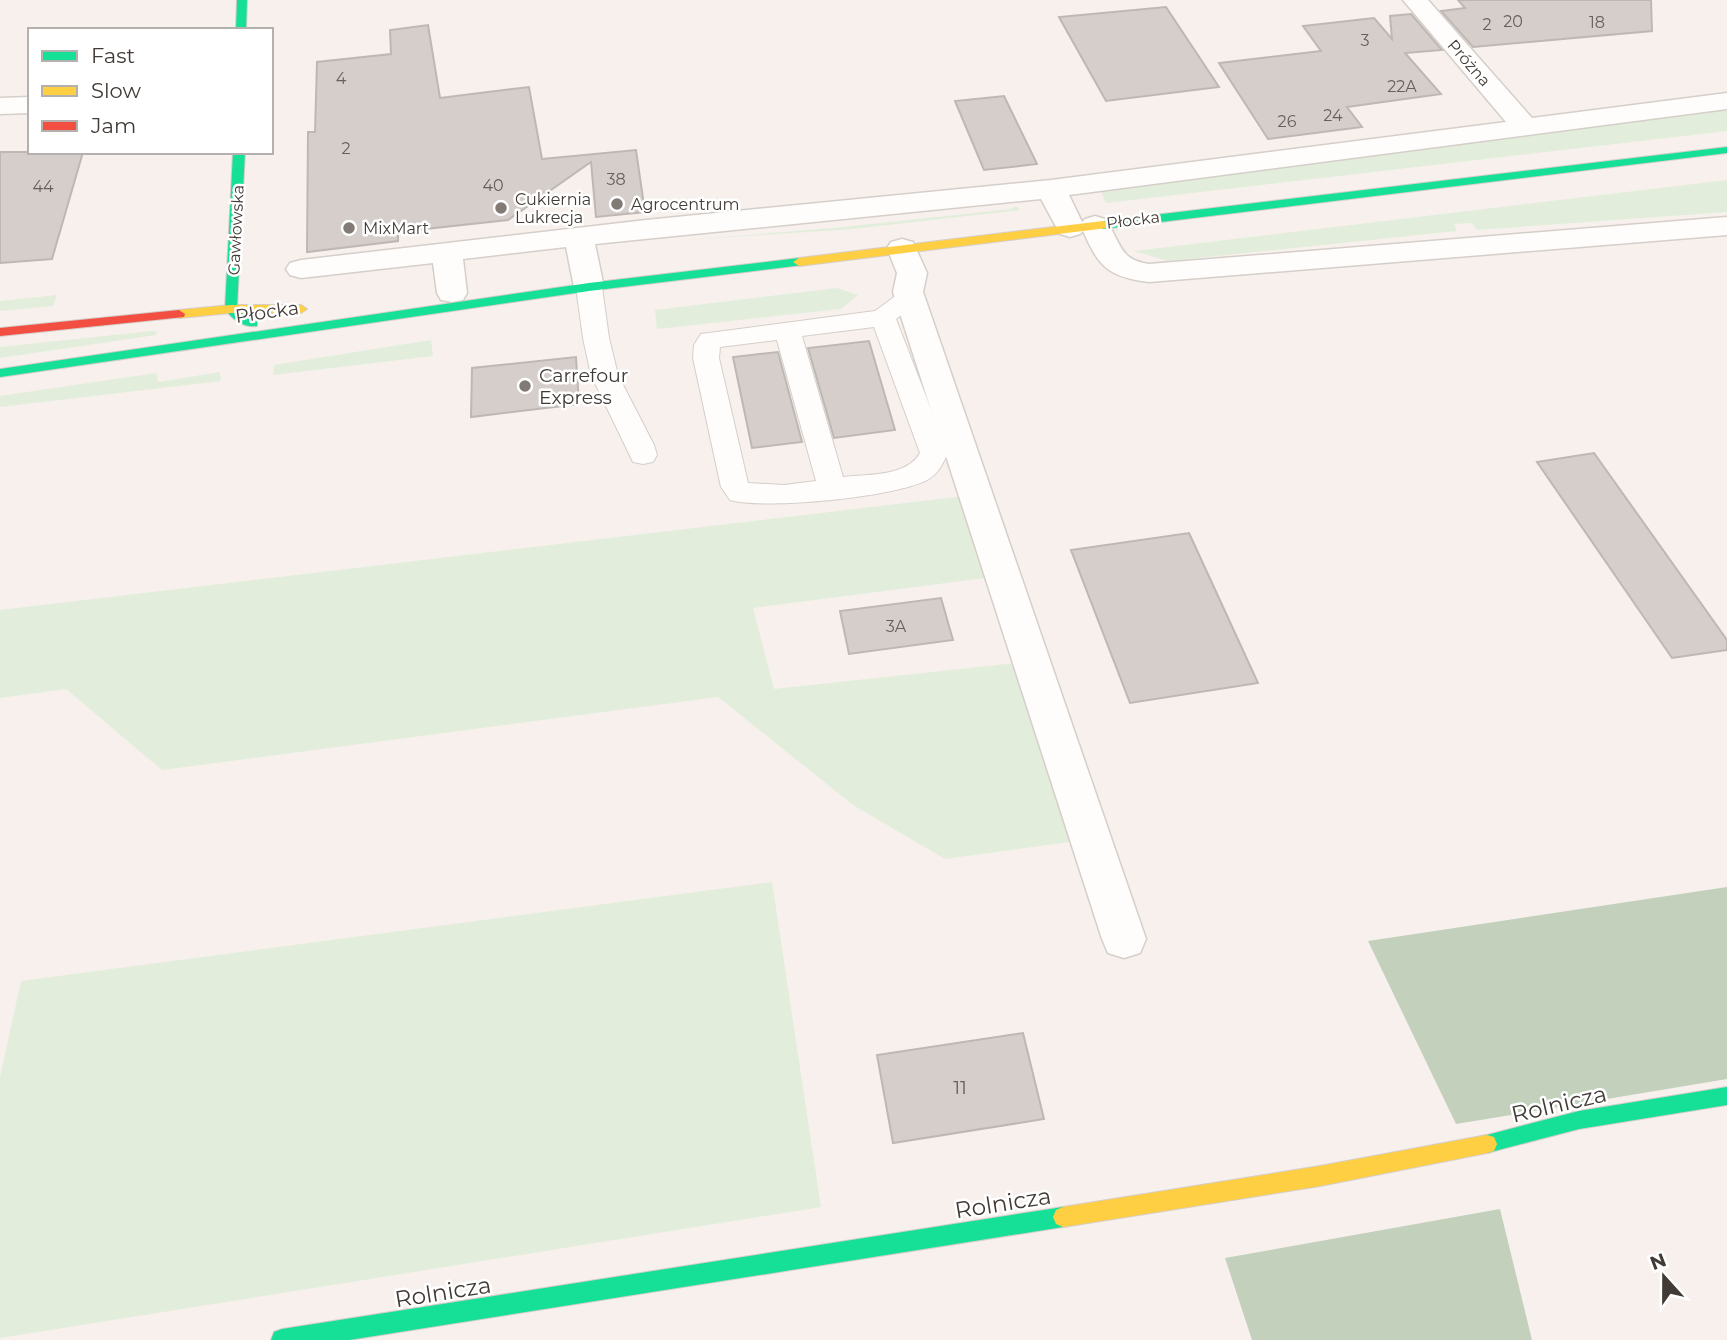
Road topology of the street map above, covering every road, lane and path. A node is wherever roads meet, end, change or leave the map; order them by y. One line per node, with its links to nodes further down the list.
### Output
1 (242, 0): 3 (street)
2 (1415, 0): 7 (street, Próżna)
3 (241, 28)
4 (1727, 101): 7 (street)
5 (28, 105): 6 (street)
6 (0, 106)
7 (1524, 126): 10 (street)
8 (1727, 150): 11 (street, Płocka)
9 (239, 154): 23 (street, Gawłowska)
10 (1051, 189): 11 (street); 13 (street)
11 (1082, 226): 12 (street); 14 (street, Płocka)
12 (1727, 226)
13 (579, 238): 15 (street); 17 (street)
14 (902, 248): 17 (street, Płocka); 22 (street)
15 (447, 253): 16 (street); 18 (street)
16 (301, 269)
17 (589, 287): 19 (street, Płocka); 29 (lane)
18 (452, 293): 19 (street, Płocka); 20 (street, Płocka)
19 (540, 293): 24 (street, Płocka)
20 (376, 301)
21 (317, 307): 23 (street, Płocka)
22 (896, 308): 25 (lane); 30 (lane); 31 (street)
23 (231, 309): 24 (street); 26 (street, Płocka); 27 (street)
24 (303, 328): 27 (street, Płocka)
25 (786, 329): 30 (lane); 30 (lane)
26 (0, 332)
27 (118, 355): 28 (street, Płocka)
28 (0, 373)
29 (643, 455)
30 (832, 489)
31 (1124, 939)
32 (1727, 1096): 33 (street, Rolnicza)
33 (282, 1340)

